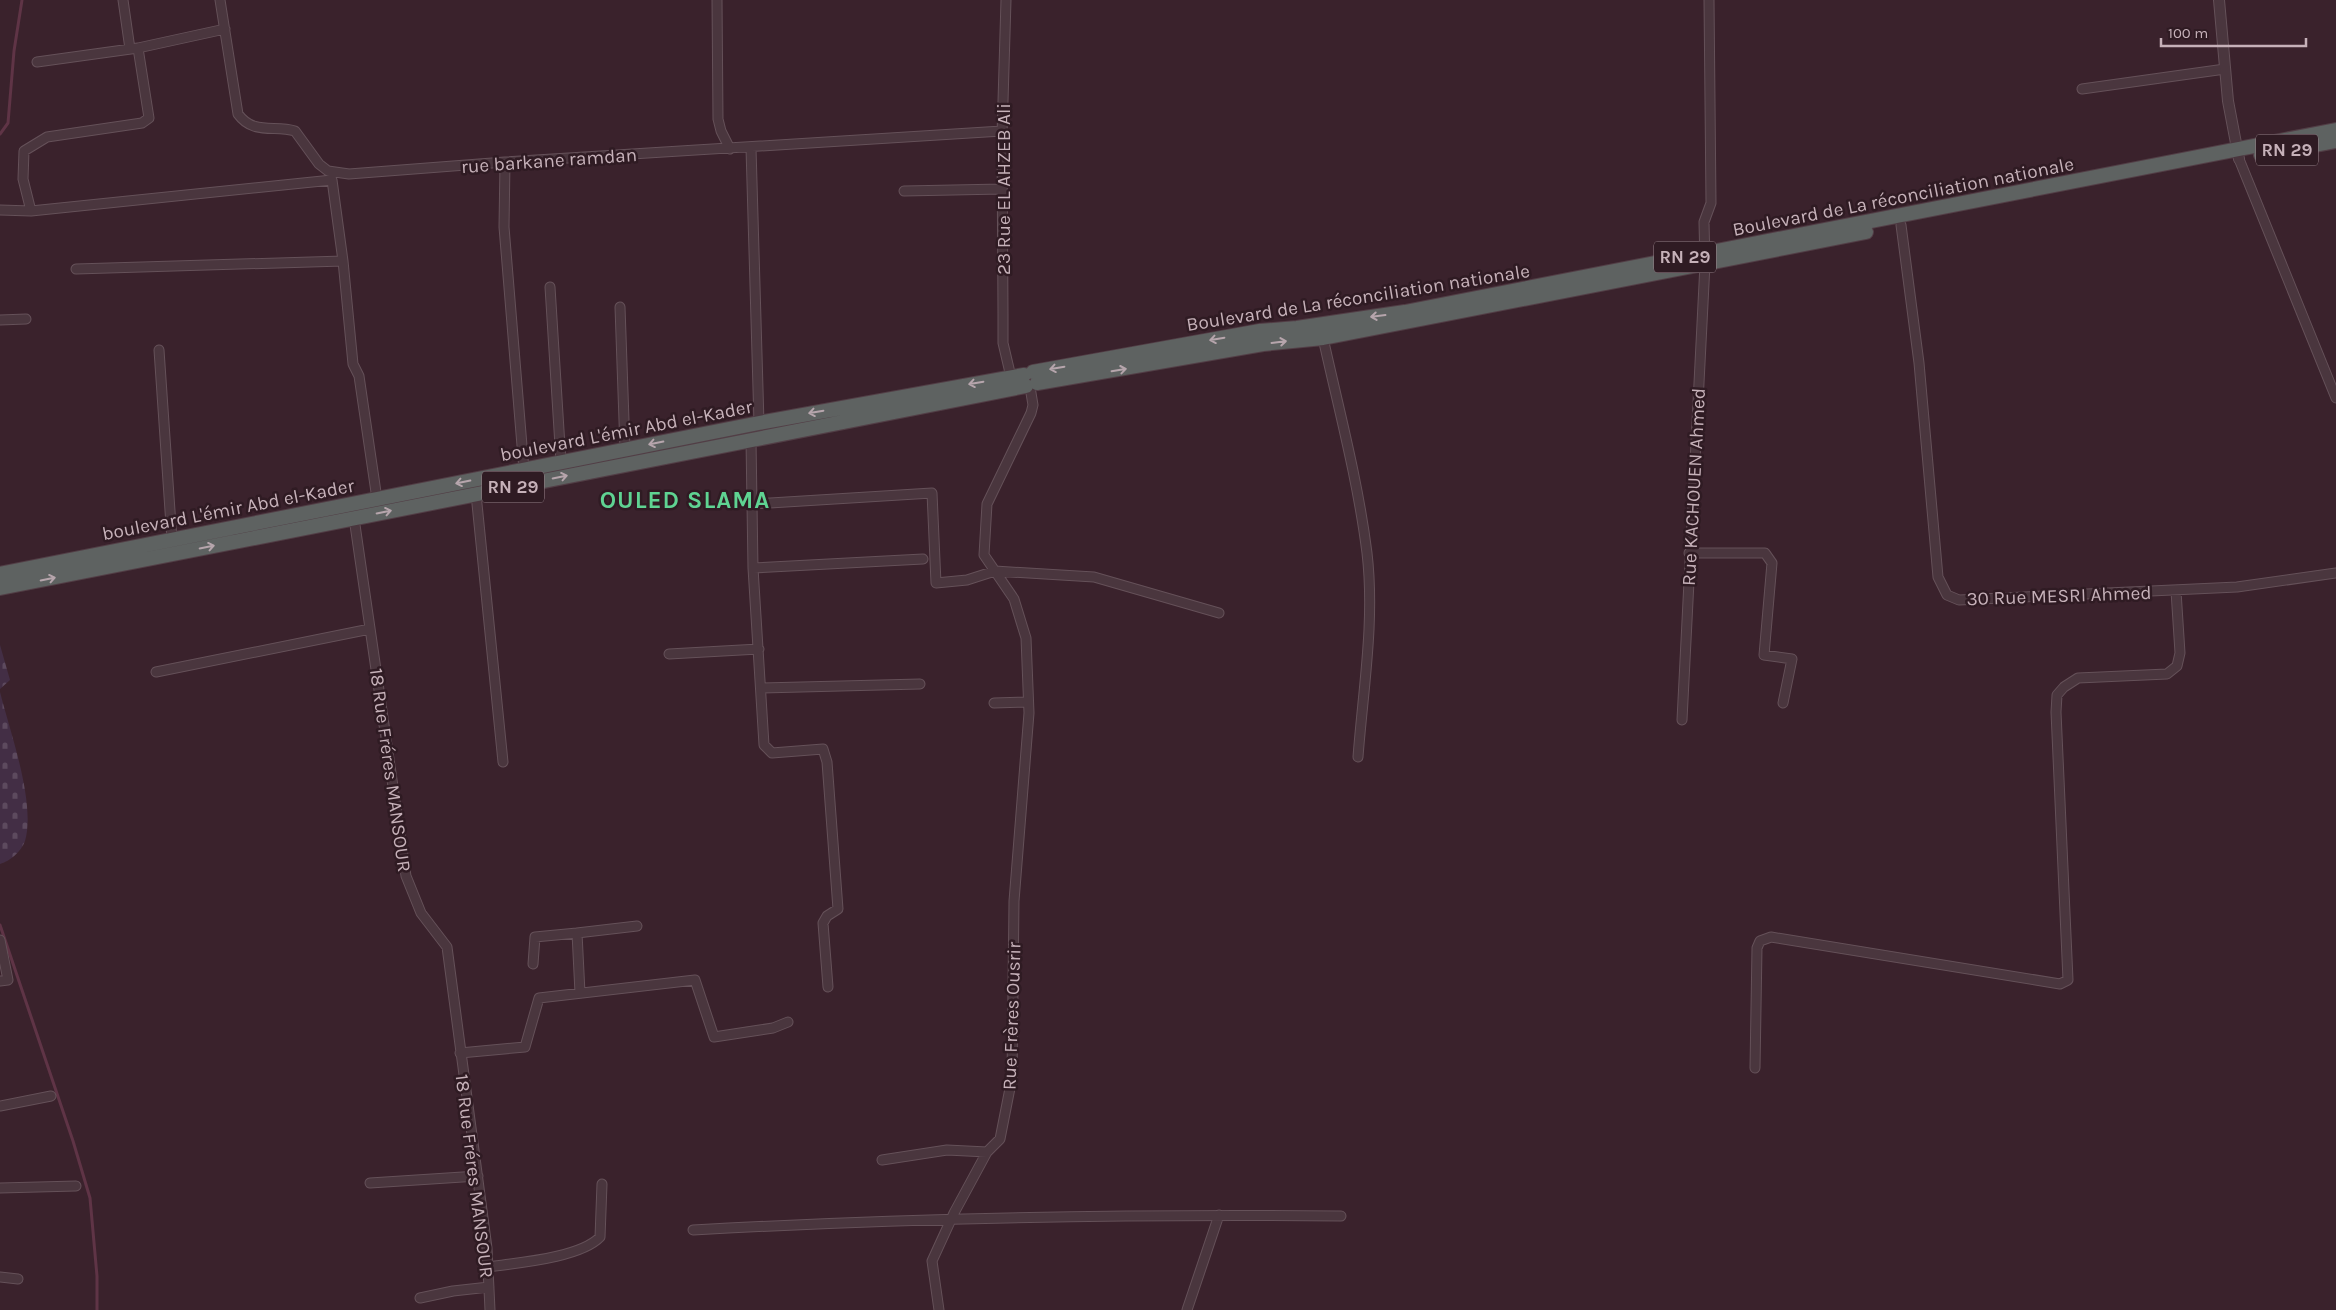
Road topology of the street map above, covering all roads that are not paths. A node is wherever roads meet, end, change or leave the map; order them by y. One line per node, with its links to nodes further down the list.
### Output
1 (124, 0): 8 (street)
2 (220, 0): 7 (street, rue barkane ramdan)
3 (717, 0): 16 (street)
4 (1006, 0): 13 (street, 23 Rue EL AHZEB Ali)
5 (1709, 0): 24 (street, Rue KACHOUEN Ahmed)
6 (2219, 0): 10 (street)
7 (225, 29): 8 (street); 18 (street, rue barkane ramdan)
8 (134, 49): 9 (street); 22 (street)
9 (37, 62)
10 (2225, 69): 11 (street); 17 (street)
11 (2082, 89)
12 (2336, 130): 17 (highway, Boulevard de La réconciliation nationale / RN 29)
13 (1002, 131): 15 (street, rue barkane ramdan); 19 (street, 23 Rue EL AHZEB Ali)
14 (2336, 141): 17 (highway, Boulevard de La réconciliation nationale / RN 29)
15 (751, 148): 16 (street, rue barkane ramdan); 35 (street)
16 (730, 149): 18 (street, rue barkane ramdan)
17 (2238, 154): 23 (highway, RN 29); 24 (highway, Boulevard de La réconciliation nationale / RN 29); 34 (street)
18 (506, 162): 39 (street)
19 (1002, 189): 20 (street); 33 (street, 23 Rue EL AHZEB Ali)
20 (904, 191)
21 (0, 210): 22 (street)
22 (31, 211): 25 (street)
23 (1901, 225): 24 (highway, RN 29); 52 (street, 30 Rue MESRI Ahmed)
24 (1704, 259): 31 (highway, RN 29); 33 (highway, Boulevard de La réconciliation nationale / RN 29, one-way to 33); 45 (street, Rue KACHOUEN Ahmed)
25 (343, 261): 26 (street); 41 (street)
26 (76, 269)
27 (550, 287): 38 (street)
28 (620, 308): 37 (street)
29 (26, 319): 30 (street)
30 (0, 320)
31 (1323, 338): 33 (highway, RN 29, one-way to 31); 64 (street)
32 (159, 350): 44 (street)
33 (1027, 380): 35 (highway, boulevard L'émir Abd el-Kader / RN 29, one-way to 35); 36 (highway, RN 29); 48 (street, Rue Frères Ousrir)
34 (2336, 398)
35 (759, 423): 37 (highway, boulevard L'émir Abd el-Kader / RN 29, one-way to 37)
36 (751, 440): 40 (highway, RN 29, one-way to 36); 42 (street)
37 (625, 449): 38 (highway, boulevard L'émir Abd el-Kader / RN 29)
38 (561, 462): 39 (highway, boulevard L'émir Abd el-Kader / RN 29)
39 (524, 470): 41 (highway, boulevard L'émir Abd el-Kader / RN 29, one-way to 41)
40 (476, 494): 43 (highway, RN 29, one-way to 40); 65 (street)
41 (377, 499): 44 (highway, boulevard L'émir Abd el-Kader / RN 29)
42 (753, 504): 47 (street); 48 (street)
43 (354, 518): 51 (highway, RN 29, one-way to 43); 54 (street, 18 Rue Fréres MANSOUR)
44 (172, 540): 49 (highway, boulevard L'émir Abd el-Kader / RN 29)
45 (1689, 553): 62 (street); 63 (street, Rue KACHOUEN Ahmed)
46 (923, 559): 47 (street)
47 (753, 568): 55 (street)
48 (995, 571): 53 (street); 60 (street, Rue Frères Ousrir)
49 (0, 574)
50 (2336, 574): 52 (street, 30 Rue MESRI Ahmed)
51 (0, 588)
52 (2176, 590): 75 (street)
53 (1219, 613)
54 (370, 629): 57 (street); 74 (street, 18 Rue Fréres MANSOUR)
55 (759, 649): 56 (street); 59 (street)
56 (669, 654)
57 (156, 672)
58 (920, 684): 59 (street)
59 (762, 688): 71 (street)
60 (1028, 702): 61 (street); 78 (street, Rue Frères Ousrir)
61 (994, 703)
62 (1783, 703)
63 (1682, 720)
64 (1358, 757)
65 (503, 762)
66 (637, 926): 67 (street)
67 (577, 932): 69 (street); 72 (street)
68 (0, 940): 70 (street)
69 (533, 964)
70 (0, 981)
71 (828, 987)
72 (580, 993): 73 (street); 74 (street)
73 (788, 1022)
74 (460, 1053): 80 (street, 18 Rue Fréres MANSOUR)
75 (1755, 1068)
76 (51, 1096): 77 (street)
77 (0, 1106)
78 (987, 1152): 79 (street); 87 (street, Rue Frères Ousrir)
79 (882, 1160)
80 (478, 1176): 81 (street); 89 (street, 18 Rue Fréres MANSOUR)
81 (370, 1183)
82 (602, 1184): 89 (street)
83 (76, 1186): 84 (street)
84 (0, 1188)
85 (1219, 1215): 86 (street); 87 (street); 96 (street)
86 (1341, 1216)
87 (951, 1218): 88 (street); 95 (street, Rue Frères Ousrir)
88 (693, 1230)
89 (488, 1267): 92 (street, 18 Rue Fréres MANSOUR)
90 (0, 1277): 91 (street)
91 (18, 1280)
92 (489, 1287): 93 (street); 94 (street, 18 Rue Fréres MANSOUR)
93 (420, 1298)
94 (490, 1310)
95 (939, 1310)
96 (1187, 1310)

